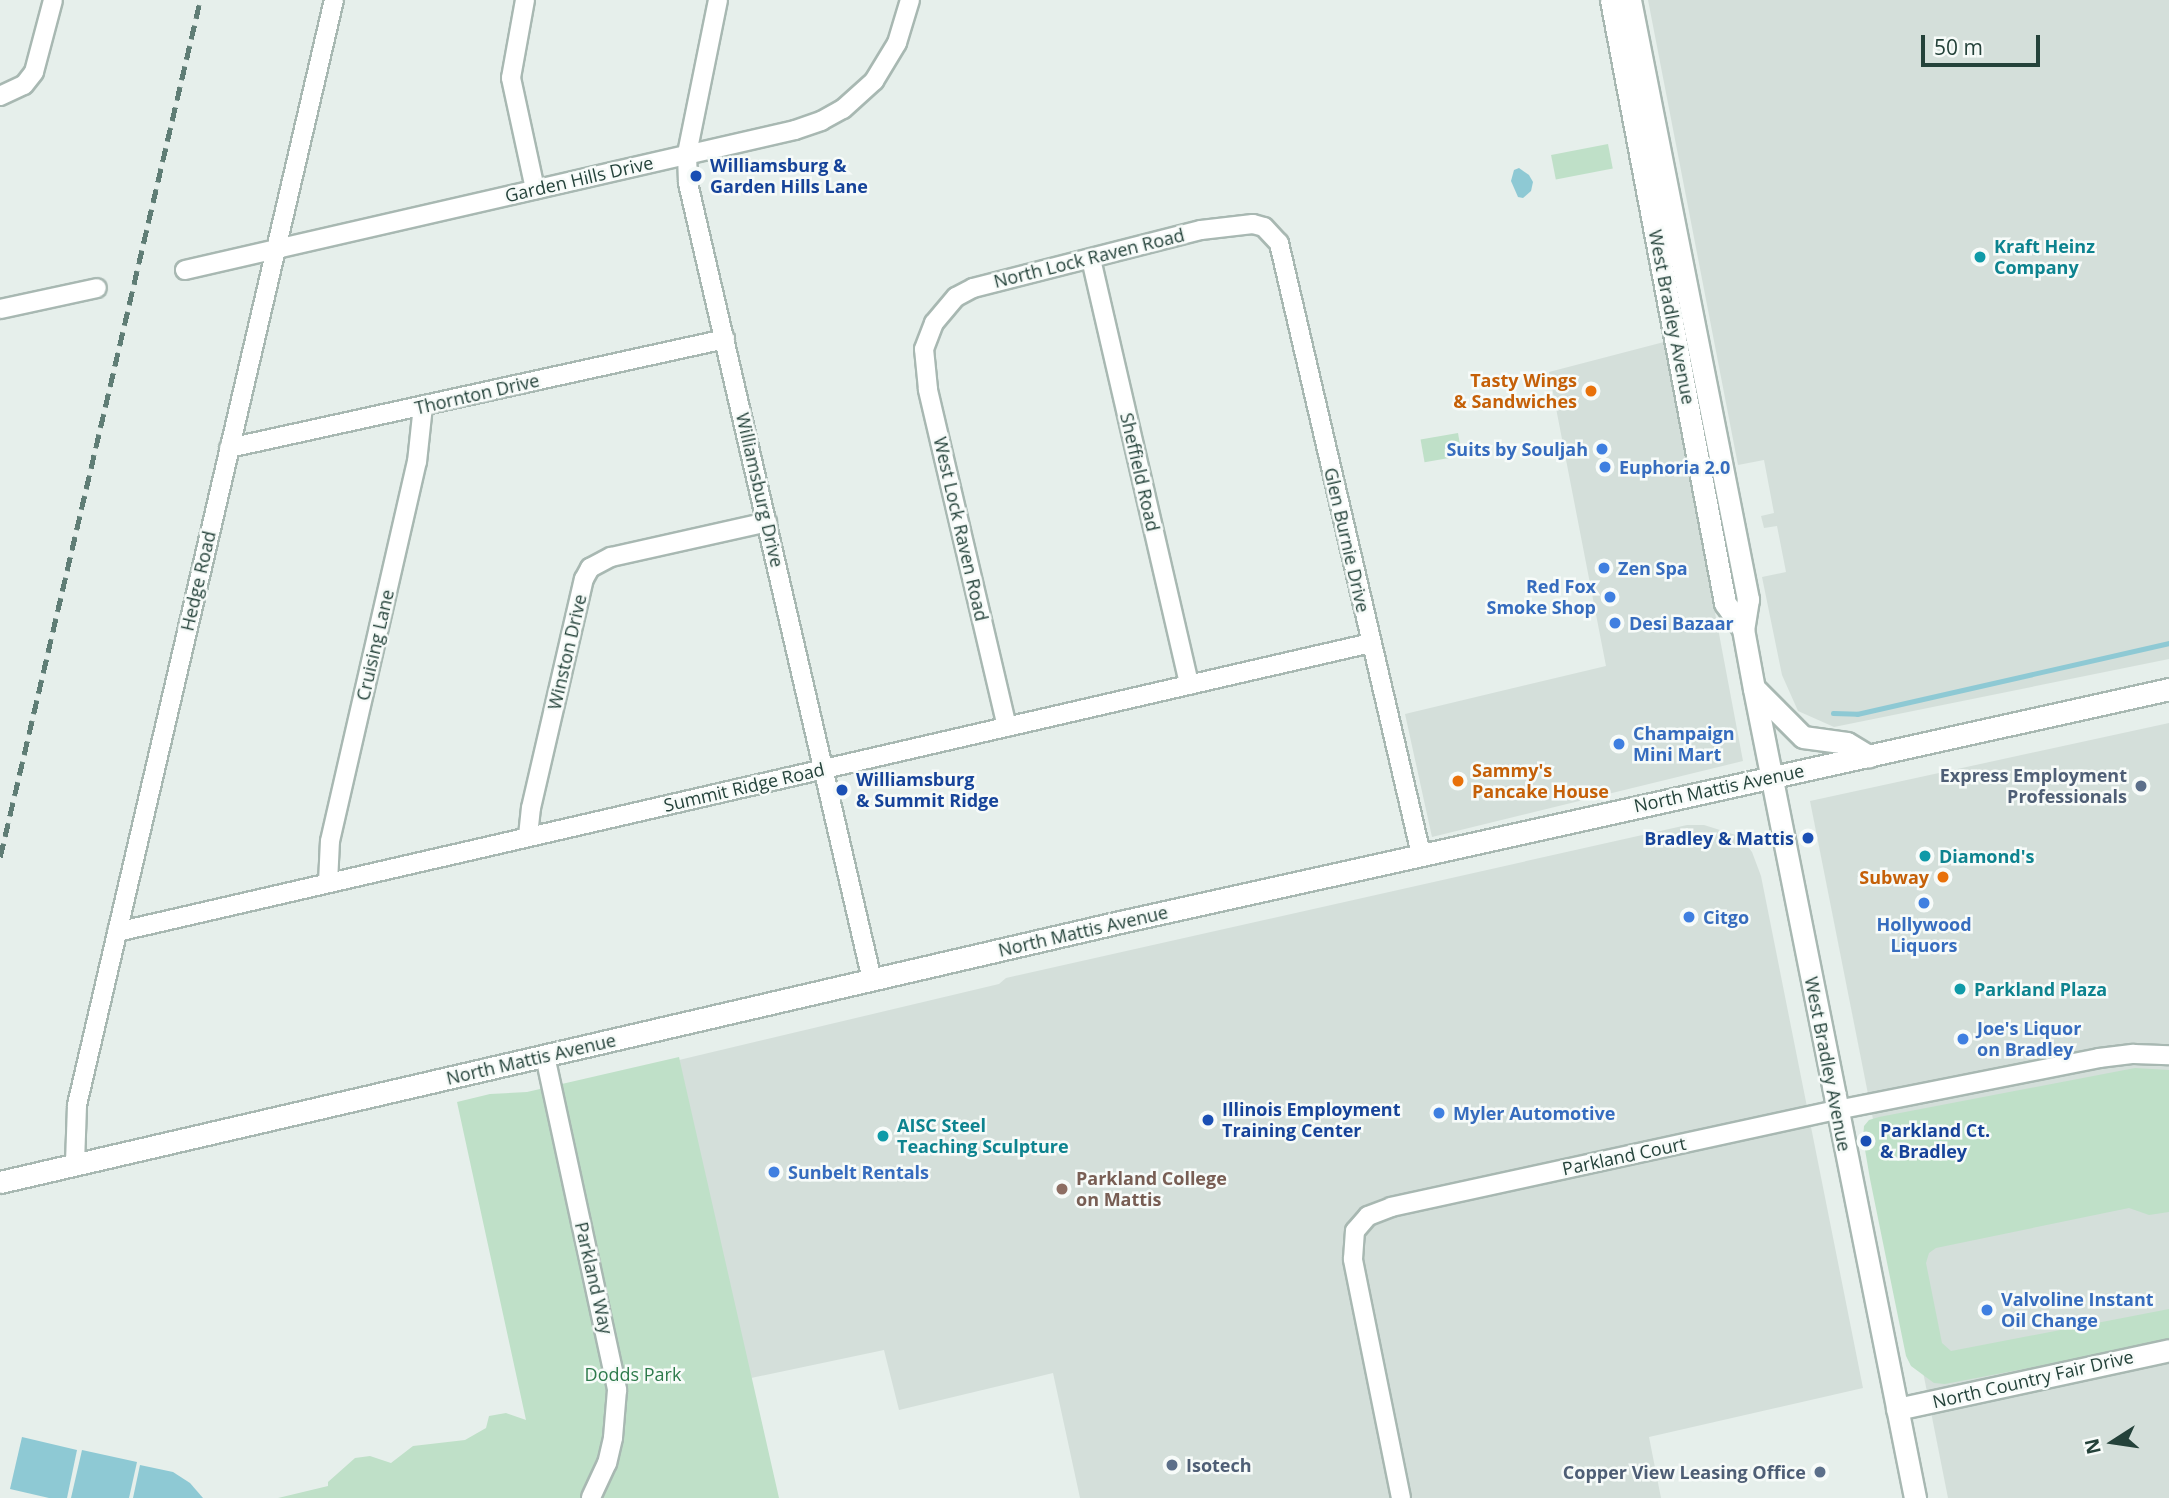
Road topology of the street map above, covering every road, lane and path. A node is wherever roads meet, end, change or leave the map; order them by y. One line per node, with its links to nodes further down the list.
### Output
1 (53, 0): 8 (street)
2 (334, 0): 12 (street, Hedge Road)
3 (525, 0): 10 (street)
4 (718, 0): 9 (street, Williamsburg Drive)
5 (910, 0): 9 (street, Garden Hills Drive)
6 (1611, 0): 22 (main road, West Bradley Avenue)
7 (1630, 0): 22 (main road, West Bradley Avenue)
8 (0, 96)
9 (687, 154): 10 (street, Garden Hills Drive); 18 (street, Williamsburg Drive)
10 (535, 189): 12 (street, Garden Hills Drive)
11 (1268, 229): 13 (street, North Lock Raven Road); 23 (street, Glen Burnie Drive)
12 (276, 250): 14 (street, Garden Hills Drive); 20 (street, Hedge Road)
13 (1091, 259): 17 (street, North Lock Raven Road); 24 (street, Sheffield Road)
14 (185, 270)
15 (96, 288): 16 (street)
16 (0, 309)
17 (929, 331): 27 (street, West Lock Raven Road)
18 (725, 339): 19 (street, Thornton Drive); 21 (street, Williamsburg Drive)
19 (423, 406): 20 (street, Thornton Drive); 33 (street, Cruising Lane)
20 (229, 448): 34 (street, Hedge Road)
21 (767, 522): 29 (street, Williamsburg Drive); 31 (street, Winston Drive)
22 (1743, 629): 25 (main road, West Bradley Avenue)
23 (1371, 643): 24 (street, Summit Ridge Road); 32 (street, Glen Burnie Drive)
24 (1189, 685): 27 (street, Summit Ridge Road)
25 (1754, 689): 28 (main road); 30 (main road, West Bradley Avenue)
26 (2169, 690): 28 (main road, North Mattis Avenue)
27 (1007, 727): 29 (street, Summit Ridge Road)
28 (1869, 756): 30 (main road, North Mattis Avenue)
29 (823, 770): 31 (street, Summit Ridge Road); 35 (street, Williamsburg Drive)
30 (1772, 776): 32 (main road, North Mattis Avenue); 38 (main road, West Bradley Avenue)
31 (528, 836): 33 (street, Summit Ridge Road)
32 (1422, 854): 35 (main road, North Mattis Avenue)
33 (328, 883): 34 (street, Summit Ridge Road)
34 (117, 932): 39 (street, Hedge Road)
35 (872, 980): 37 (main road, North Mattis Avenue)
36 (2169, 1055): 38 (street, Parkland Court)
37 (545, 1056): 39 (main road, North Mattis Avenue); 43 (street, Parkland Way)
38 (1838, 1110): 42 (main road, West Bradley Avenue); 44 (street, Parkland Court)
39 (75, 1163): 40 (main road, North Mattis Avenue)
40 (0, 1182)
41 (2169, 1350): 42 (main road, North Country Fair Drive)
42 (1898, 1409): 45 (main road, West Bradley Avenue)
43 (591, 1498)
44 (1401, 1498)
45 (1915, 1498)

